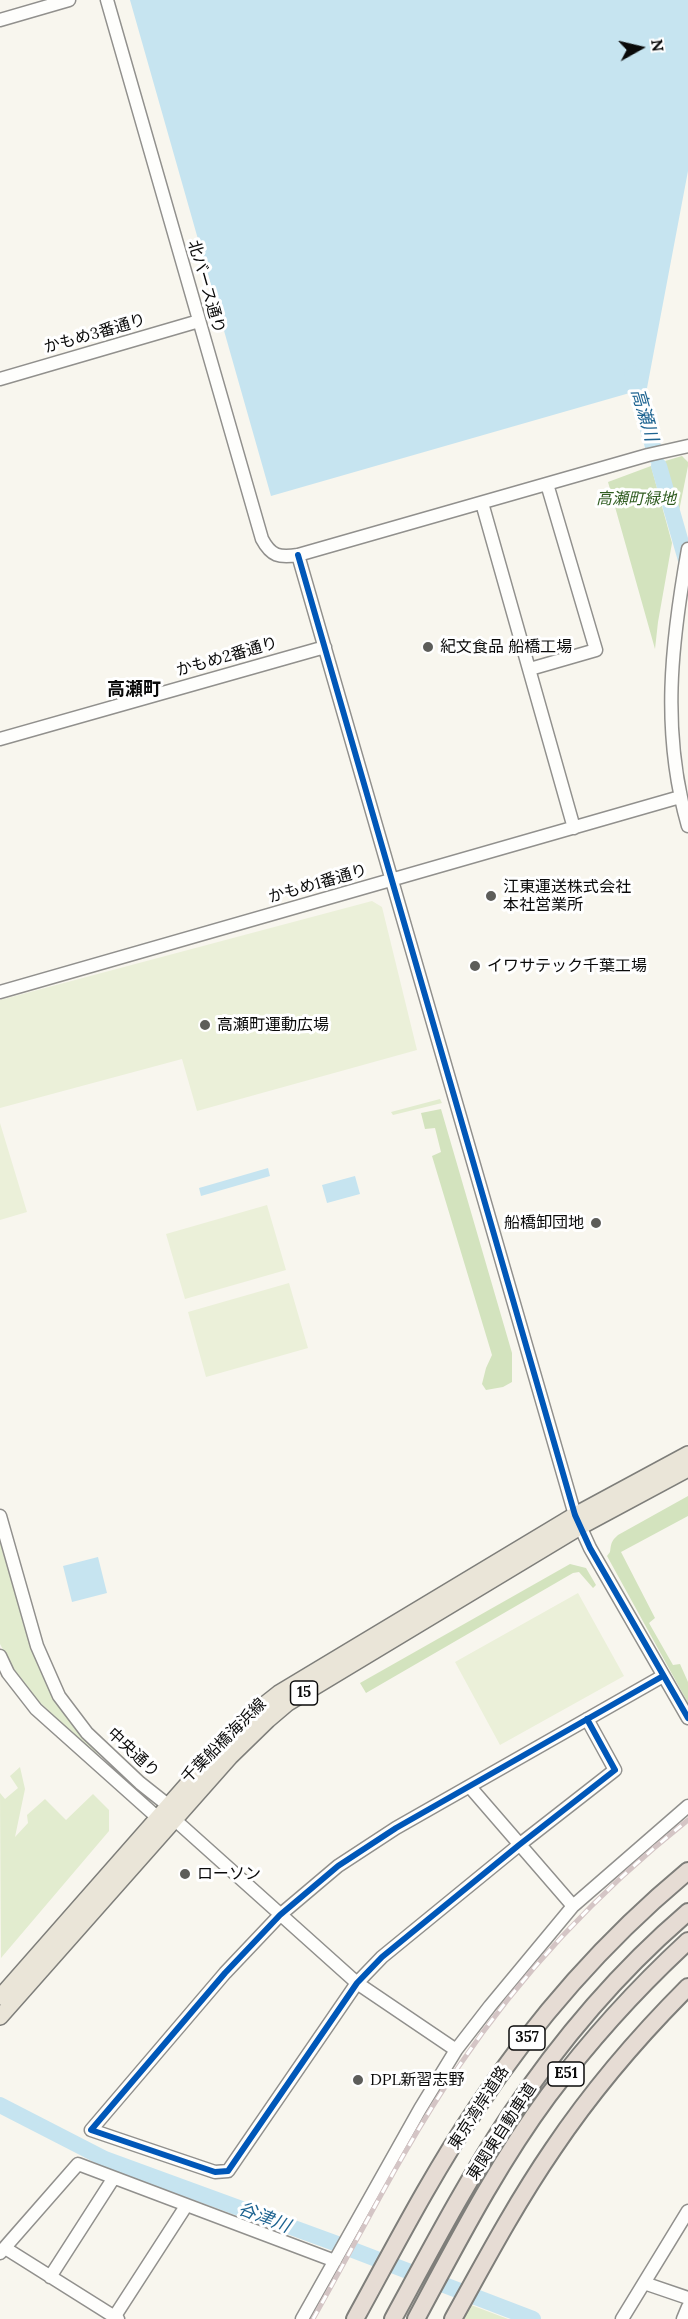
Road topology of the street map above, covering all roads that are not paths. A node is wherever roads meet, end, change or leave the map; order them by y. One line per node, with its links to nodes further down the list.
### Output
1 (69, 0): 3 (street)
2 (107, 0): 4 (street, 北バース通り)
3 (0, 20)
4 (199, 321): 5 (street, かもめ3番通り); 10 (street, 北バース通り)
5 (0, 379)
6 (688, 446): 7 (street)
7 (547, 484): 8 (street); 12 (street)
8 (482, 503): 10 (street); 12 (street)
9 (688, 549): 14 (street)
10 (298, 555): 11 (street)
11 (325, 647): 13 (street, かもめ2番通り); 17 (street)
12 (530, 669): 16 (street)
13 (0, 739)
14 (680, 797): 15 (street); 16 (street, かもめ1番通り)
15 (688, 826)
16 (574, 828): 17 (street, かもめ1番通り)
17 (392, 880): 18 (street, かもめ1番通り); 22 (street)
18 (0, 992)
19 (688, 1454): 22 (main road, 千葉船橋海浜線 / 15)
20 (688, 1469): 22 (main road, 千葉船橋海浜線 / 15)
21 (0, 1516): 29 (street, 中央通り)
22 (578, 1521): 24 (street); 29 (main road, 千葉船橋海浜線 / 15)
23 (0, 1656): 30 (street, 中央通り)
24 (663, 1676): 25 (street); 26 (street)
25 (688, 1718)
26 (586, 1719): 27 (street); 31 (street)
27 (470, 1787): 31 (street); 35 (street)
28 (688, 1806): 33 (street)
29 (171, 1812): 30 (main road, 千葉船橋海浜線 / 15); 35 (street, 中央通り); 40 (main road, 千葉船橋海浜線 / 15)
30 (158, 1818): 39 (main road, 千葉船橋海浜線 / 15)
31 (519, 1845): 33 (street); 37 (street)
32 (688, 1871): 53 (highway, 東京湾岸道路 / 357)
33 (573, 1906): 41 (street)
34 (688, 1912): 54 (highway, 東関東自動車道 / E51)
35 (280, 1916): 37 (street, 中央通り); 37 (street)
36 (688, 1941): 55 (highway, 東関東自動車道 / E51)
37 (357, 1983): 41 (street, 中央通り)
38 (688, 1987): 56 (highway)
39 (0, 1997)
40 (0, 2017)
41 (456, 2050): 46 (street)
42 (113, 2179): 43 (street); 45 (street); 47 (street)
43 (186, 2206): 46 (street); 51 (street)
44 (688, 2211): 48 (street)
45 (2, 2250): 47 (street)
46 (335, 2261): 52 (street)
47 (51, 2277): 51 (street)
48 (644, 2283): 49 (street); 57 (street)
49 (688, 2298)
50 (688, 2307): 58 (street)
51 (116, 2318)
52 (302, 2319)
53 (355, 2319)
54 (393, 2319)
55 (416, 2319)
56 (453, 2319)
57 (622, 2319)
58 (682, 2319)

